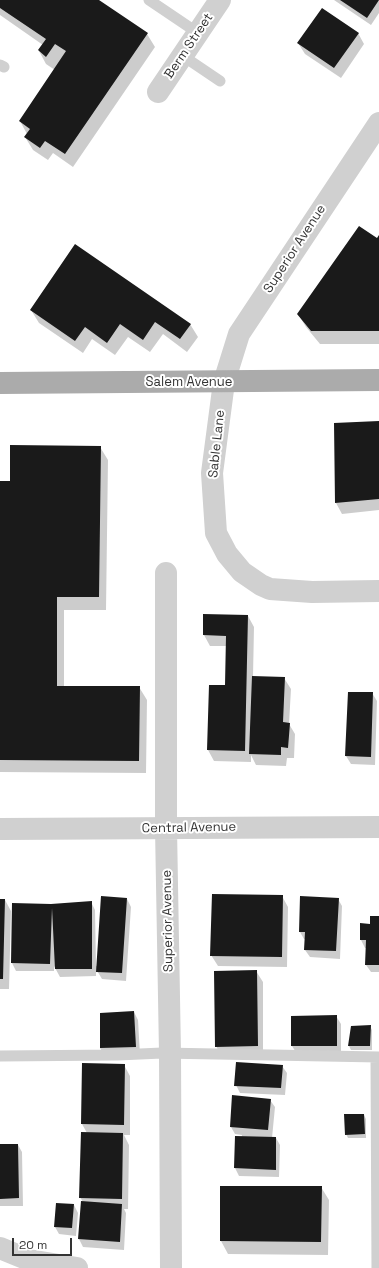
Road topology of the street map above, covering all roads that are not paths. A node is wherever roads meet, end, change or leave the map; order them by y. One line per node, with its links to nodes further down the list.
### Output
1 (149, 0): 3 (lane)
2 (220, 0): 3 (street, Berm Street)
3 (198, 33): 4 (street, Berm Street)
4 (183, 56): 5 (lane); 6 (street, Berm Street)
5 (220, 81)
6 (158, 92)
7 (379, 123): 9 (street, Superior Avenue)
8 (379, 380): 9 (main road, Salem Avenue)
9 (224, 382): 10 (main road, Salem Avenue); 12 (street, Sable Lane)
10 (0, 383)
11 (166, 574): 14 (street, Superior Avenue)
12 (379, 590)
13 (379, 827): 14 (street, Central Avenue)
14 (166, 828): 15 (street, Central Avenue); 16 (street, Superior Avenue)
15 (0, 829)
16 (170, 1053): 17 (lane); 18 (lane); 21 (street, Superior Avenue)
17 (0, 1056)
18 (377, 1057): 22 (lane)
19 (0, 1248): 20 (street)
20 (77, 1268)
21 (171, 1268)
22 (377, 1268)

